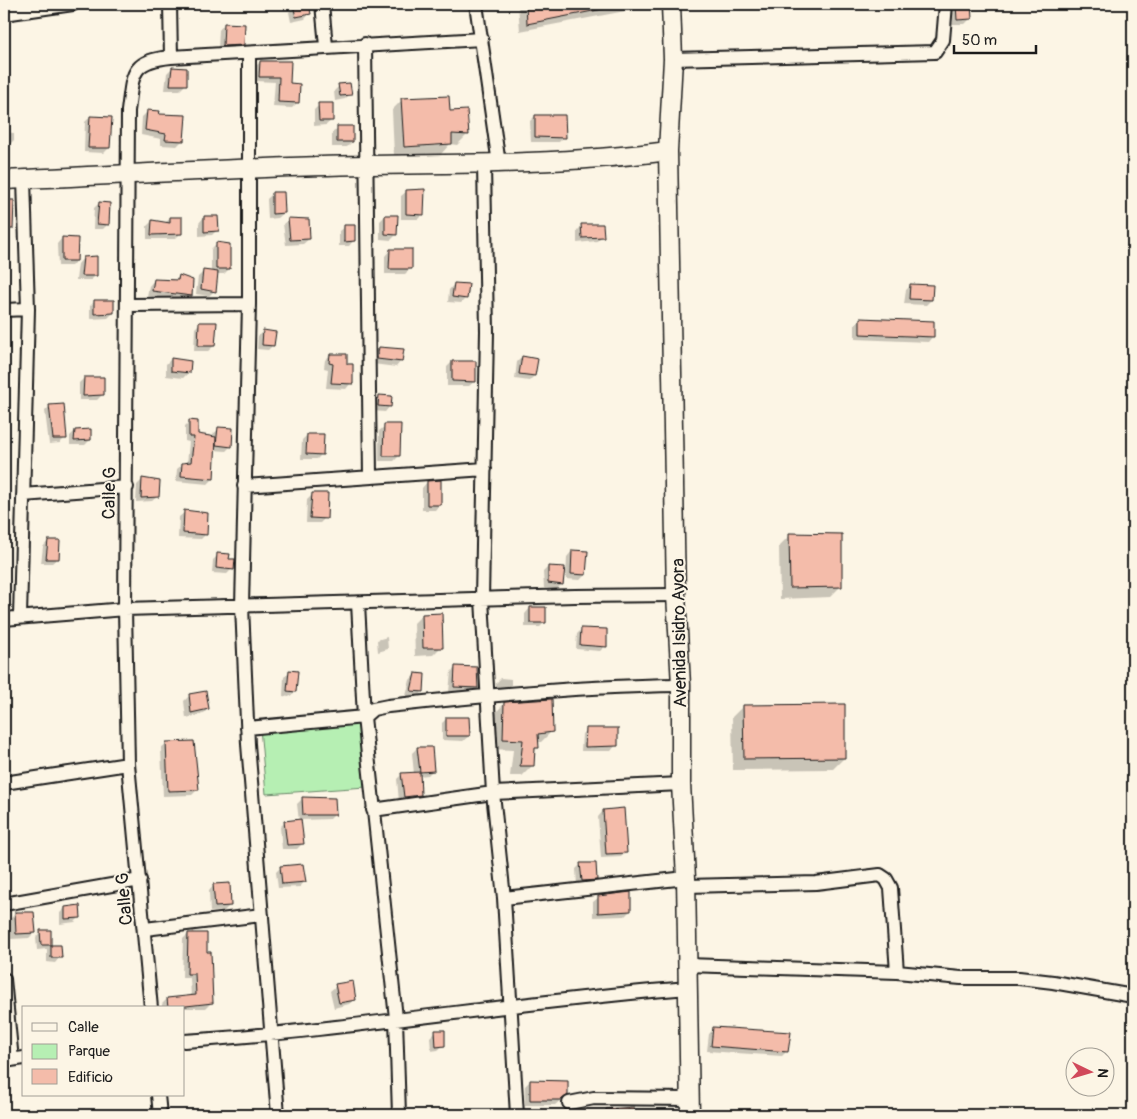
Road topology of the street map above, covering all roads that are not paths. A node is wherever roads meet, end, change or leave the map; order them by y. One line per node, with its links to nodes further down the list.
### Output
1 (73, 4): 7 (street)
2 (170, 4): 12 (street)
3 (322, 4): 10 (street)
4 (476, 4): 8 (street)
5 (671, 4): 13 (street, Avenida Isidro Ayora)
6 (946, 4): 13 (street)
7 (9, 10)
8 (482, 39): 9 (street, Calle G); 16 (street)
9 (365, 44): 10 (street, Calle G); 15 (street)
10 (326, 46): 11 (street, Calle G)
11 (249, 53): 12 (street, Calle G); 17 (street)
12 (172, 57): 18 (street, Calle G)
13 (673, 59): 14 (street, Avenida Isidro Ayora)
14 (668, 151): 16 (street); 30 (street, Avenida Isidro Ayora)
15 (366, 165): 16 (street); 17 (street); 26 (street)
16 (491, 165): 25 (street)
17 (250, 169): 18 (street); 21 (street)
18 (129, 173): 19 (street); 22 (street, Calle G)
19 (24, 179): 20 (street); 23 (street)
20 (4, 180)
21 (249, 304): 22 (street); 27 (street)
22 (128, 305): 28 (street, Calle G)
23 (28, 309): 24 (street); 29 (street)
24 (4, 310)
25 (485, 469): 26 (street); 31 (street)
26 (370, 477): 27 (street)
27 (244, 486): 33 (street)
28 (127, 487): 29 (street); 34 (street, Calle G)
29 (23, 494): 35 (street)
30 (676, 595): 31 (street); 37 (street, Avenida Isidro Ayora)
31 (482, 599): 32 (street); 38 (street)
32 (358, 603): 33 (street); 39 (street)
33 (242, 606): 34 (street); 40 (street)
34 (125, 609): 35 (street); 41 (street, Calle G)
35 (20, 617): 36 (street)
36 (4, 618)
37 (681, 685): 38 (street); 43 (street, Avenida Isidro Ayora)
38 (488, 694): 39 (street); 44 (street)
39 (364, 717): 40 (street); 45 (street)
40 (247, 728): 50 (street)
41 (128, 764): 42 (street); 46 (street, Calle G)
42 (4, 783)
43 (681, 784): 44 (street); 47 (street, Avenida Isidro Ayora)
44 (493, 793): 45 (street); 48 (street)
45 (373, 810): 59 (street)
46 (140, 880): 49 (street); 51 (street, Calle G)
47 (686, 882): 48 (street); 52 (street, Avenida Isidro Ayora); 53 (street)
48 (504, 898): 58 (street)
49 (4, 904)
50 (262, 915): 51 (street); 60 (street)
51 (145, 929): 57 (street, Calle G)
52 (688, 965): 53 (street); 55 (street, Avenida Isidro Ayora)
53 (897, 972): 56 (street)
54 (4, 979): 62 (street)
55 (688, 988): 58 (street); 65 (street, Avenida Isidro Ayora)
56 (1133, 996)
57 (151, 1006)
58 (510, 1008): 59 (street); 69 (street)
59 (396, 1018): 60 (street); 68 (street)
60 (272, 1035): 61 (street); 67 (street)
61 (185, 1041)
62 (13, 1060)
63 (158, 1096): 66 (street)
64 (569, 1103): 65 (street)
65 (690, 1107)
66 (160, 1115)
67 (278, 1115)
68 (399, 1115)
69 (517, 1115)

